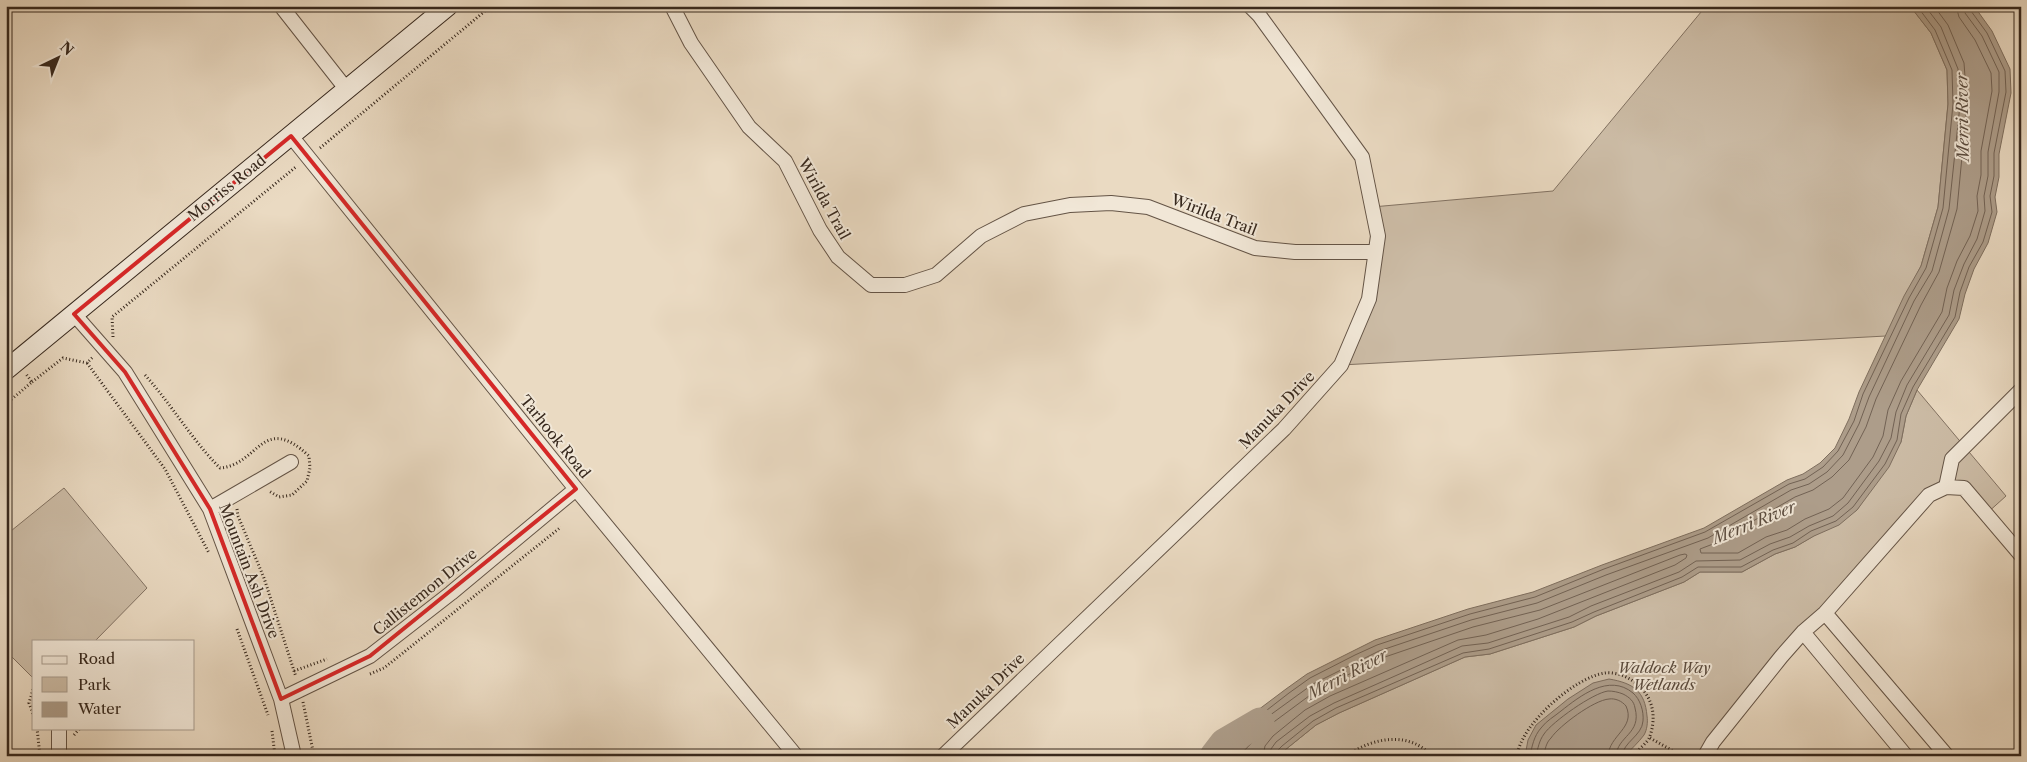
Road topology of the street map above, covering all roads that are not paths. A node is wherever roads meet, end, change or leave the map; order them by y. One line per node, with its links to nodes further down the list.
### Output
1 (281, 6): 5 (street)
2 (448, 6): 5 (street, Morriss Road)
3 (672, 6): 7 (street, Wirilda Trail)
4 (1250, 6): 7 (street, Manuka Drive)
5 (347, 90): 6 (street, Morriss Road)
6 (291, 136): 8 (street, Morriss Road); 13 (street, Tarhook Road)
7 (1376, 252): 23 (street, Manuka Drive)
8 (74, 314): 9 (street, Morriss Road); 14 (street, Mountain Ash Drive)
9 (6, 370)
10 (2021, 390): 12 (street)
11 (291, 462): 14 (street)
12 (1946, 487): 15 (street); 16 (street)
13 (576, 489): 18 (street, Callistemon Drive); 22 (street, Tarhook Road)
14 (210, 509): 18 (street, Mountain Ash Drive)
15 (2021, 555)
16 (1825, 613): 17 (street); 26 (street)
17 (1803, 632): 24 (street); 25 (street)
18 (281, 699): 21 (street, Mountain Ash Drive)
19 (59, 730): 20 (street)
20 (58, 756)
21 (294, 756)
22 (796, 756)
23 (942, 756)
24 (1705, 756)
25 (1906, 756)
26 (1947, 756)

